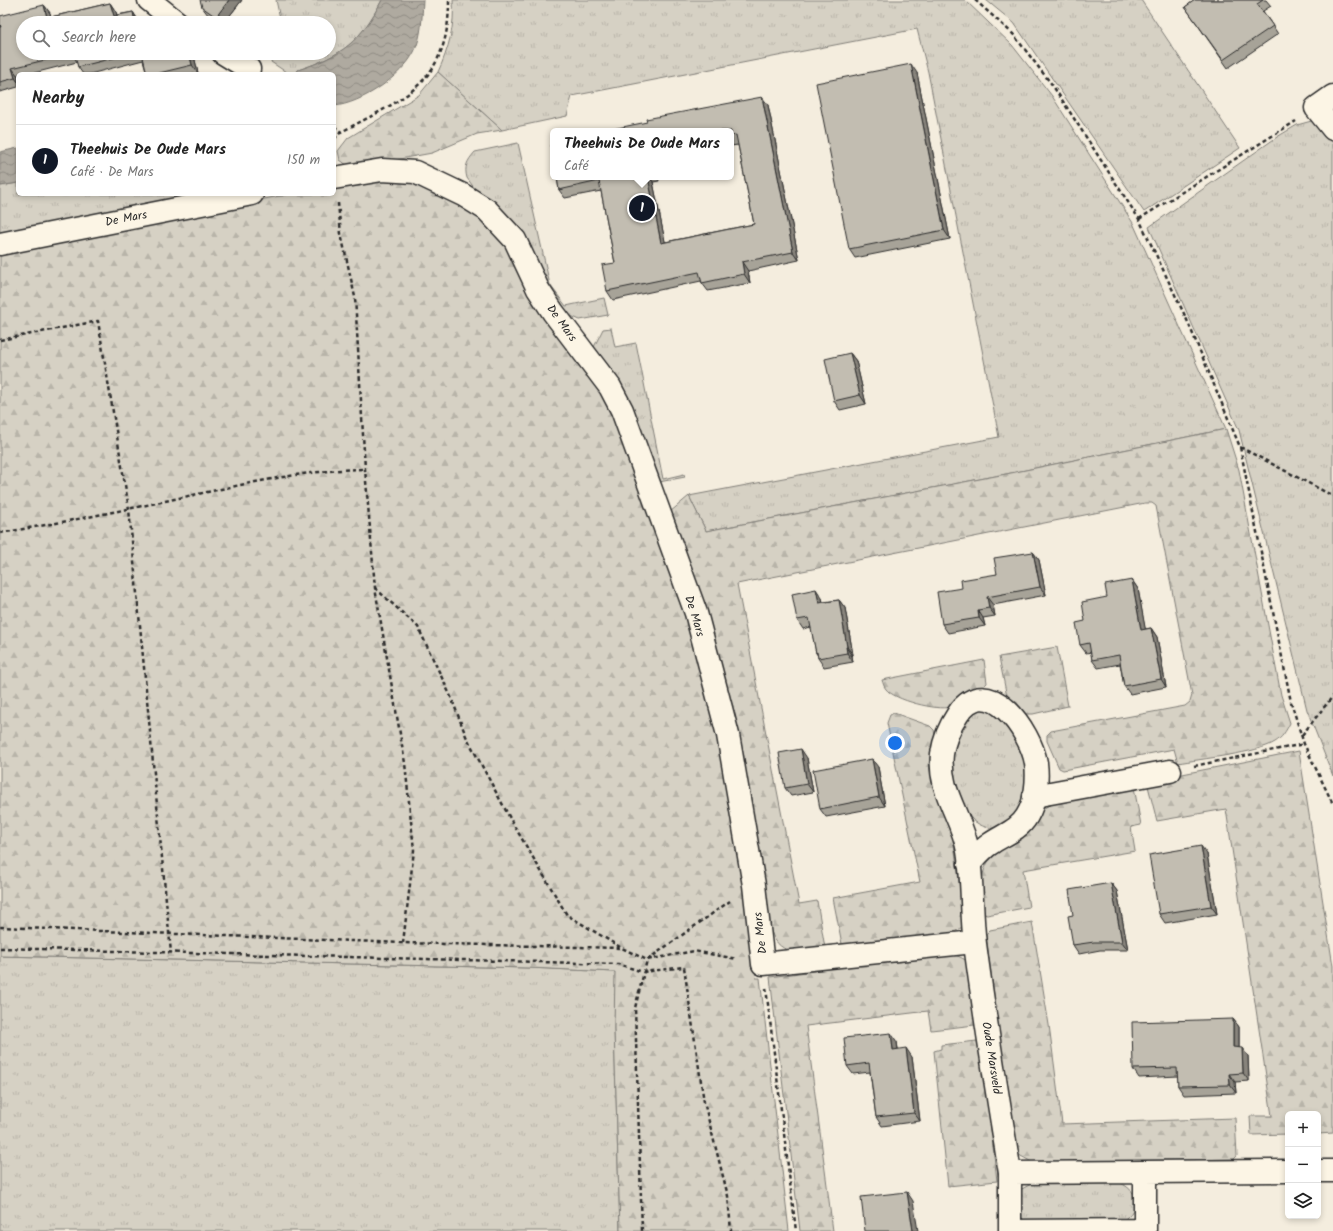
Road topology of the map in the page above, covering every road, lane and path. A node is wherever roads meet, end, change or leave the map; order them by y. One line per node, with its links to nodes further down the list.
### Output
1 (149, 0): 4 (street)
2 (449, 0): 10 (path)
3 (975, 0): 15 (path)
4 (169, 16)
5 (234, 60): 6 (street)
6 (249, 69)
7 (1324, 102): 9 (street); 15 (path)
8 (336, 128): 10 (path)
9 (1333, 129)
10 (341, 132): 11 (path)
11 (336, 137)
12 (336, 178): 31 (street, De Mars)
13 (336, 187): 19 (path)
14 (242, 196): 16 (street, De Mars)
15 (1139, 219): 18 (path)
16 (0, 244)
17 (0, 340): 21 (path)
18 (1240, 447): 20 (path); 25 (path)
19 (365, 469): 21 (path); 23 (path)
20 (1333, 496)
21 (129, 509): 22 (path); 33 (path)
22 (0, 533)
23 (375, 588): 35 (path); 37 (path)
24 (1333, 696): 25 (path)
25 (1302, 736): 26 (path)
26 (1304, 744): 27 (path); 29 (path)
27 (1170, 771): 28 (street)
28 (1034, 796): 30 (street, Oude Marsveld); 30 (street, Oude Marsveld)
29 (1333, 804)
30 (969, 864): 34 (street, Oude Marsveld)
31 (754, 885): 39 (path); 40 (street, De Mars)
32 (0, 927): 33 (path)
33 (169, 933): 35 (path); 38 (path)
34 (974, 942): 40 (street); 46 (street, Oude Marsveld)
35 (403, 943): 37 (path)
36 (0, 948): 38 (path)
37 (622, 948): 39 (path)
38 (171, 953): 41 (path)
39 (647, 960): 40 (path); 41 (path)
40 (764, 964): 50 (path, De Mars)
41 (643, 972): 48 (path); 49 (path)
42 (1285, 1171): 45 (street)
43 (1321, 1171): 44 (street)
44 (1333, 1171)
45 (1145, 1172): 46 (street); 47 (street, Oude Marsveld)
46 (1010, 1173): 47 (street, Oude Marsveld)
47 (1145, 1230)
48 (642, 1231)
49 (731, 1231)
50 (796, 1231)

